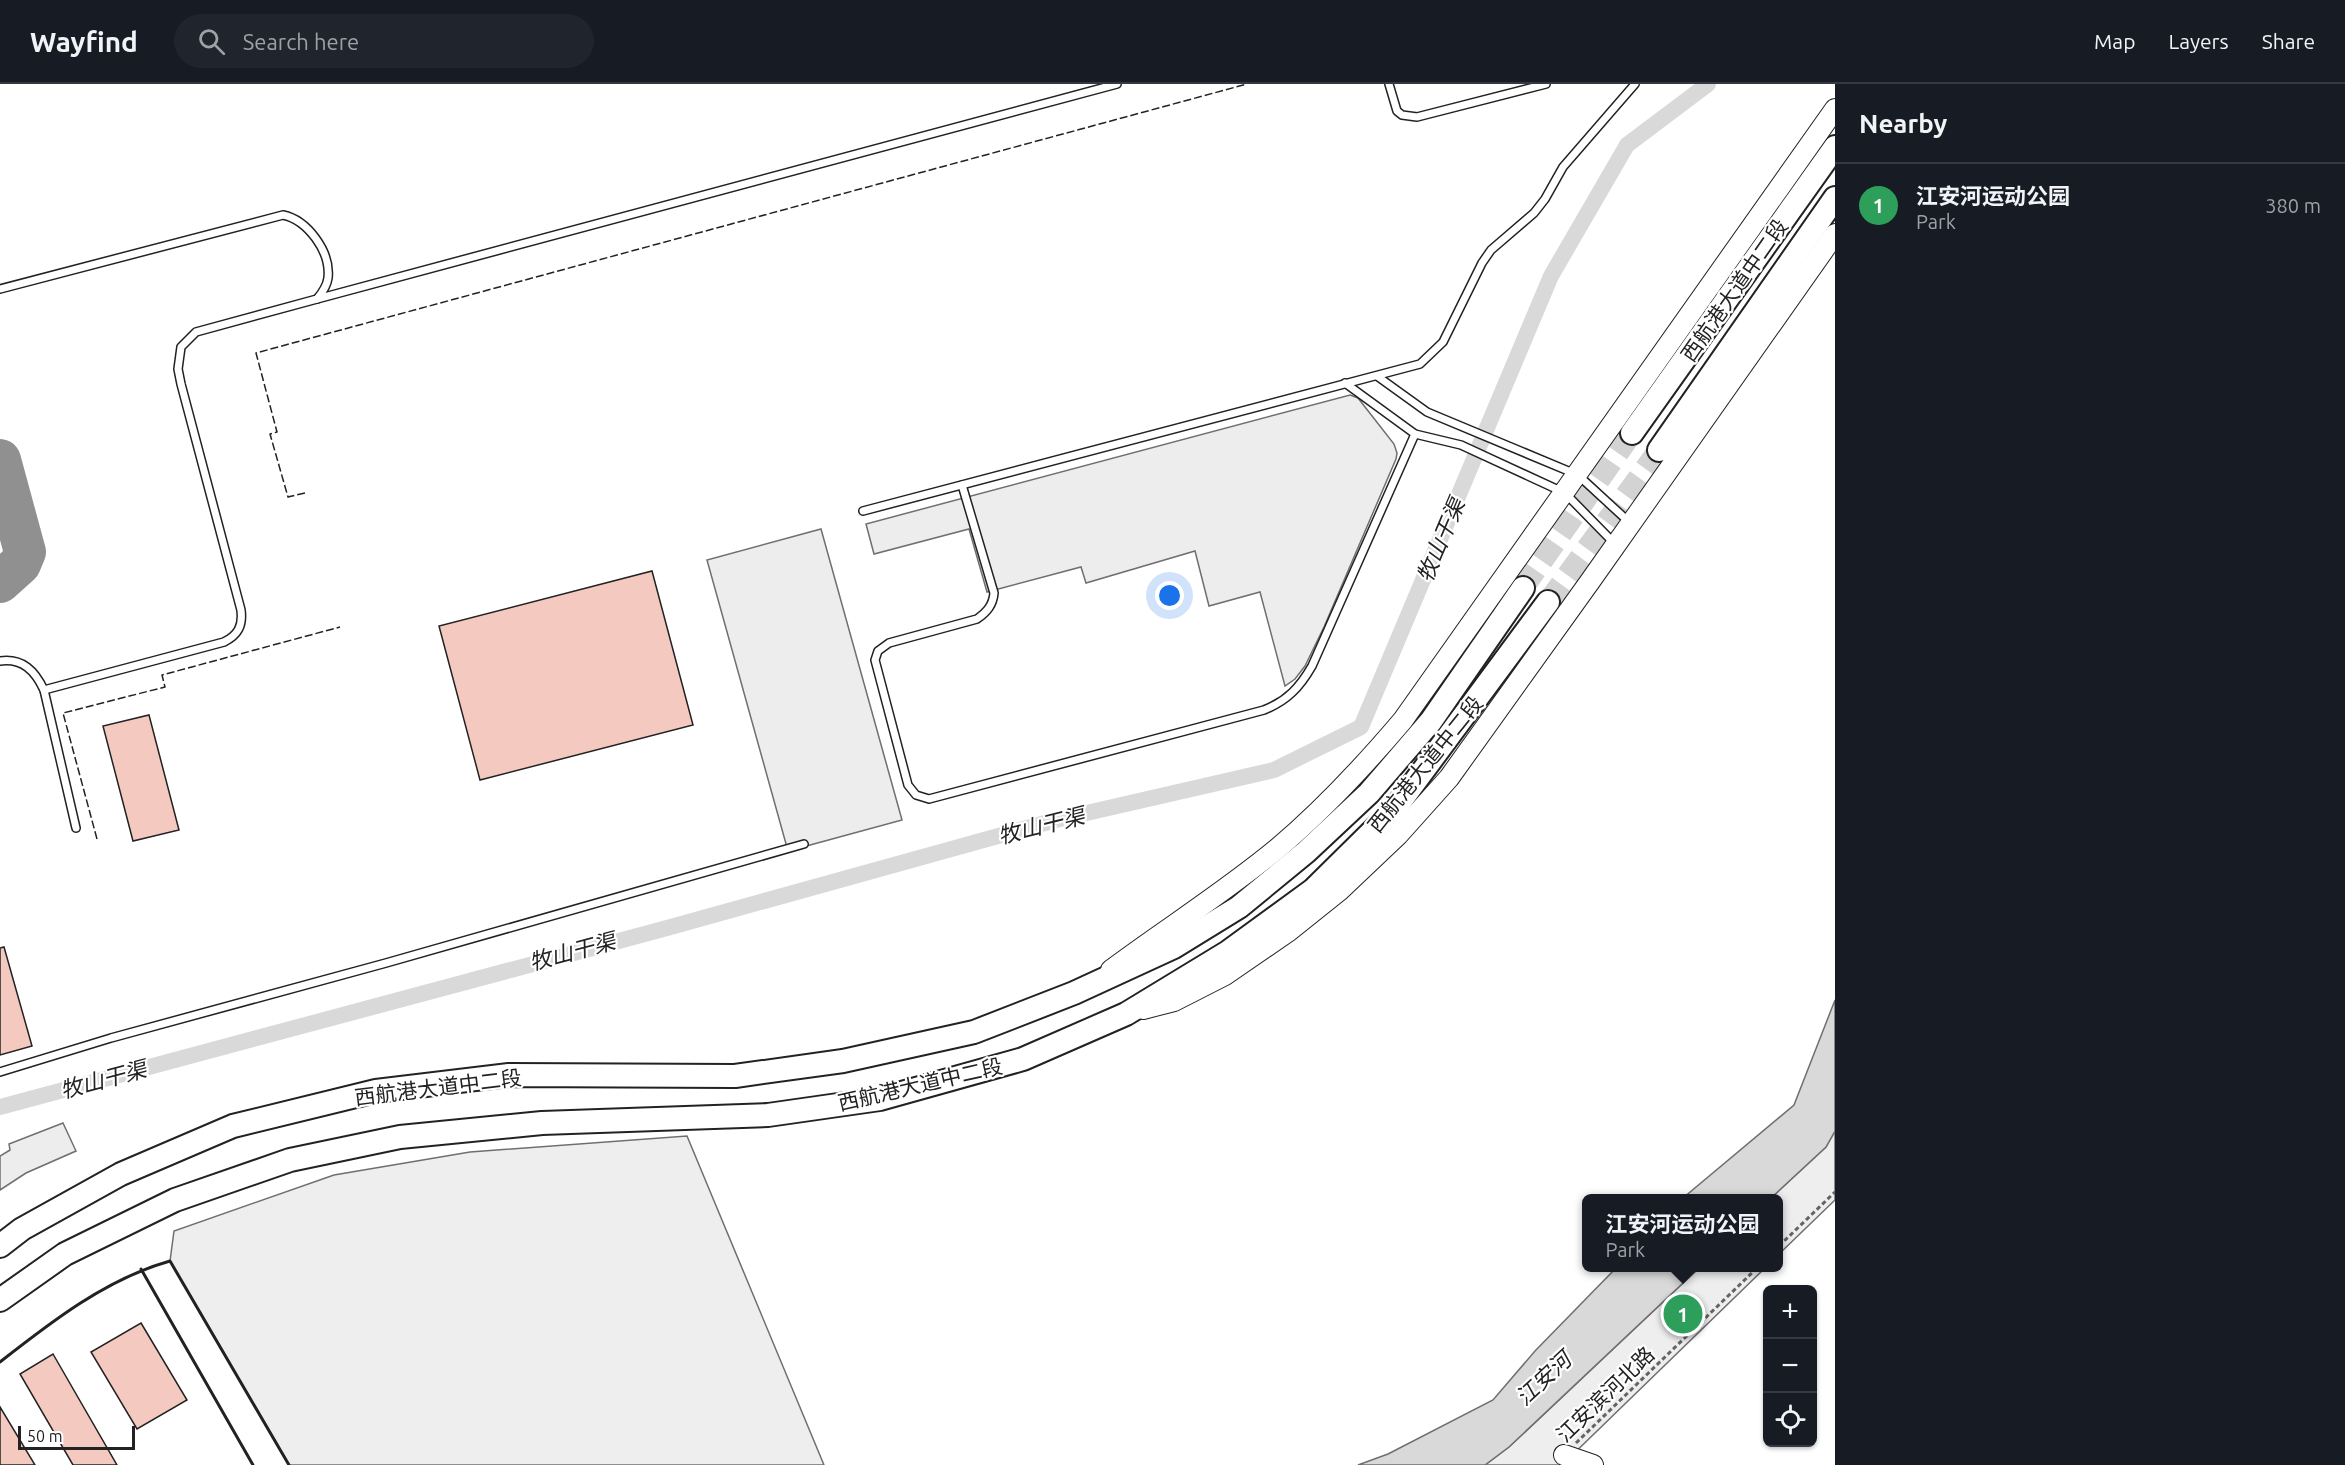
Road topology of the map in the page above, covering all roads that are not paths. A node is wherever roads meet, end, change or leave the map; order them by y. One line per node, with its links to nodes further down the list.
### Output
1 (1117, 84): 10 (lane)
2 (1389, 84): 3 (lane)
3 (1546, 84)
4 (1635, 84): 11 (lane)
5 (1835, 109): 16 (street)
6 (1835, 147): 13 (main road, 西航港大道中二段)
7 (1835, 198): 15 (main road, 西航港大道中二段)
8 (1835, 234): 20 (street)
9 (0, 289): 10 (lane)
10 (317, 299): 25 (lane)
11 (1377, 376): 12 (lane); 16 (lane)
12 (1345, 383): 14 (lane); 17 (lane)
13 (1632, 433)
14 (1415, 434): 17 (lane); 18 (lane)
15 (1659, 450)
16 (1578, 475): 18 (street); 20 (lane)
17 (962, 485): 19 (lane)
18 (1565, 493): 21 (lane); 28 (street)
19 (863, 511)
20 (1631, 523): 21 (street)
21 (1616, 546): 29 (street)
22 (1523, 588): 28 (main road, 西航港大道中二段)
23 (1548, 602): 29 (main road, 西航港大道中二段)
24 (0, 661): 25 (lane)
25 (44, 690): 26 (lane)
26 (76, 828)
27 (804, 844): 30 (lane)
28 (1087, 987): 31 (main road, 西航港大道中二段)
29 (1126, 1014): 32 (main road, 西航港大道中二段)
30 (0, 1072)
31 (0, 1246)
32 (0, 1300)
33 (1564, 1455): 34 (street)
34 (1593, 1465)

